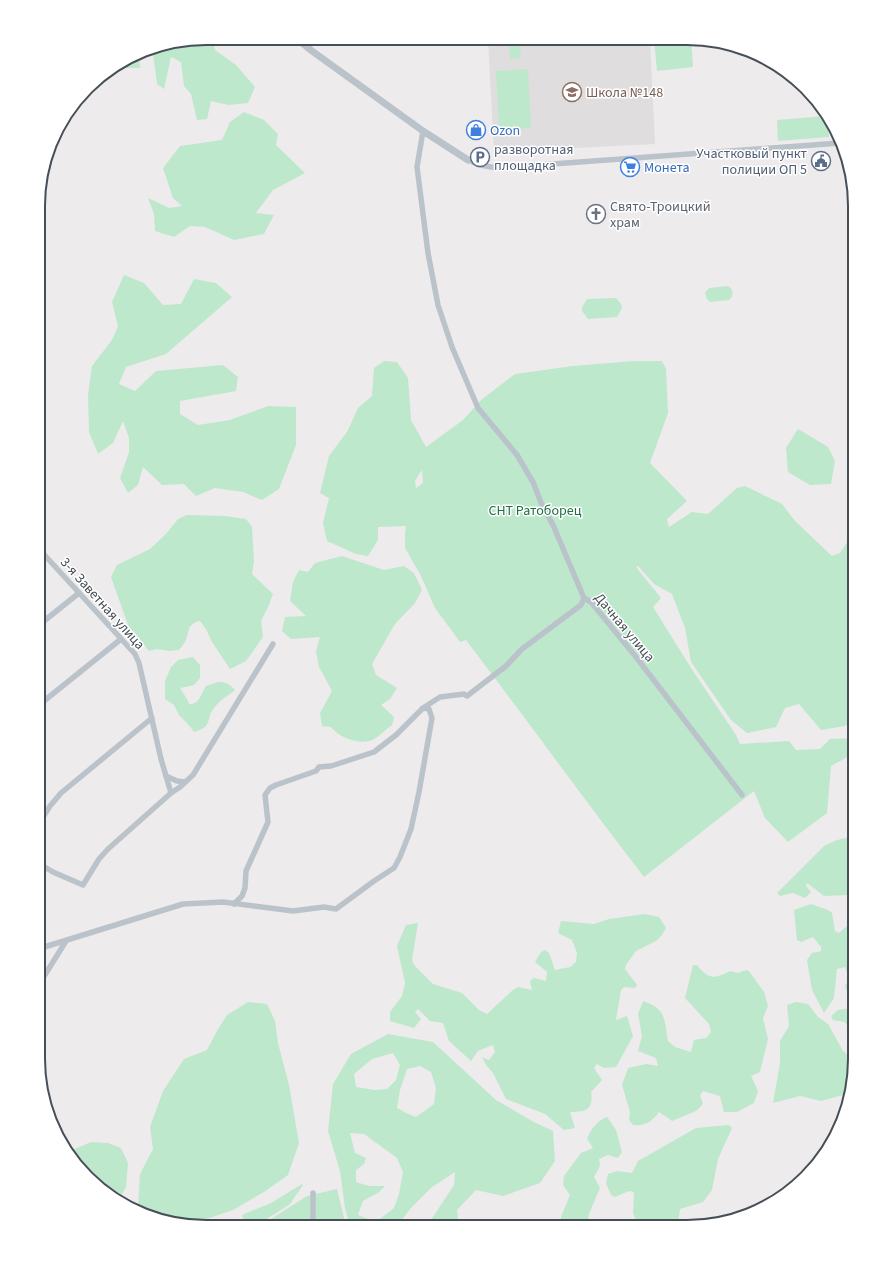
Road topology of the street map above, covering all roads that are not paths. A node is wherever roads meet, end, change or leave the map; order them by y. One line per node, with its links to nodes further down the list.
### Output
1 (305, 45): 2 (street)
2 (423, 131): 4 (street); 7 (street, Дачная улица)
3 (836, 143): 4 (street)
4 (468, 160)
5 (45, 556): 6 (street, 3-я Заветная улица)
6 (79, 593): 8 (street); 9 (street, 3-я Заветная улица)
7 (584, 598): 12 (street); 17 (street, Дачная улица)
8 (45, 620)
9 (121, 639): 11 (street); 13 (street, 3-я Заветная улица)
10 (273, 644): 15 (street)
11 (45, 700)
12 (423, 708): 20 (street); 20 (street)
13 (152, 718): 14 (street, 3-я Заветная улица); 18 (street)
14 (166, 775): 15 (street); 16 (street, 3-я Заветная улица)
15 (185, 782): 16 (street)
16 (171, 793): 19 (street)
17 (742, 795)
18 (45, 814)
19 (45, 867)
20 (234, 904): 21 (street)
21 (66, 941): 22 (street); 23 (street)
22 (45, 948)
23 (45, 975)
24 (313, 1193): 25 (street)
25 (313, 1220)

